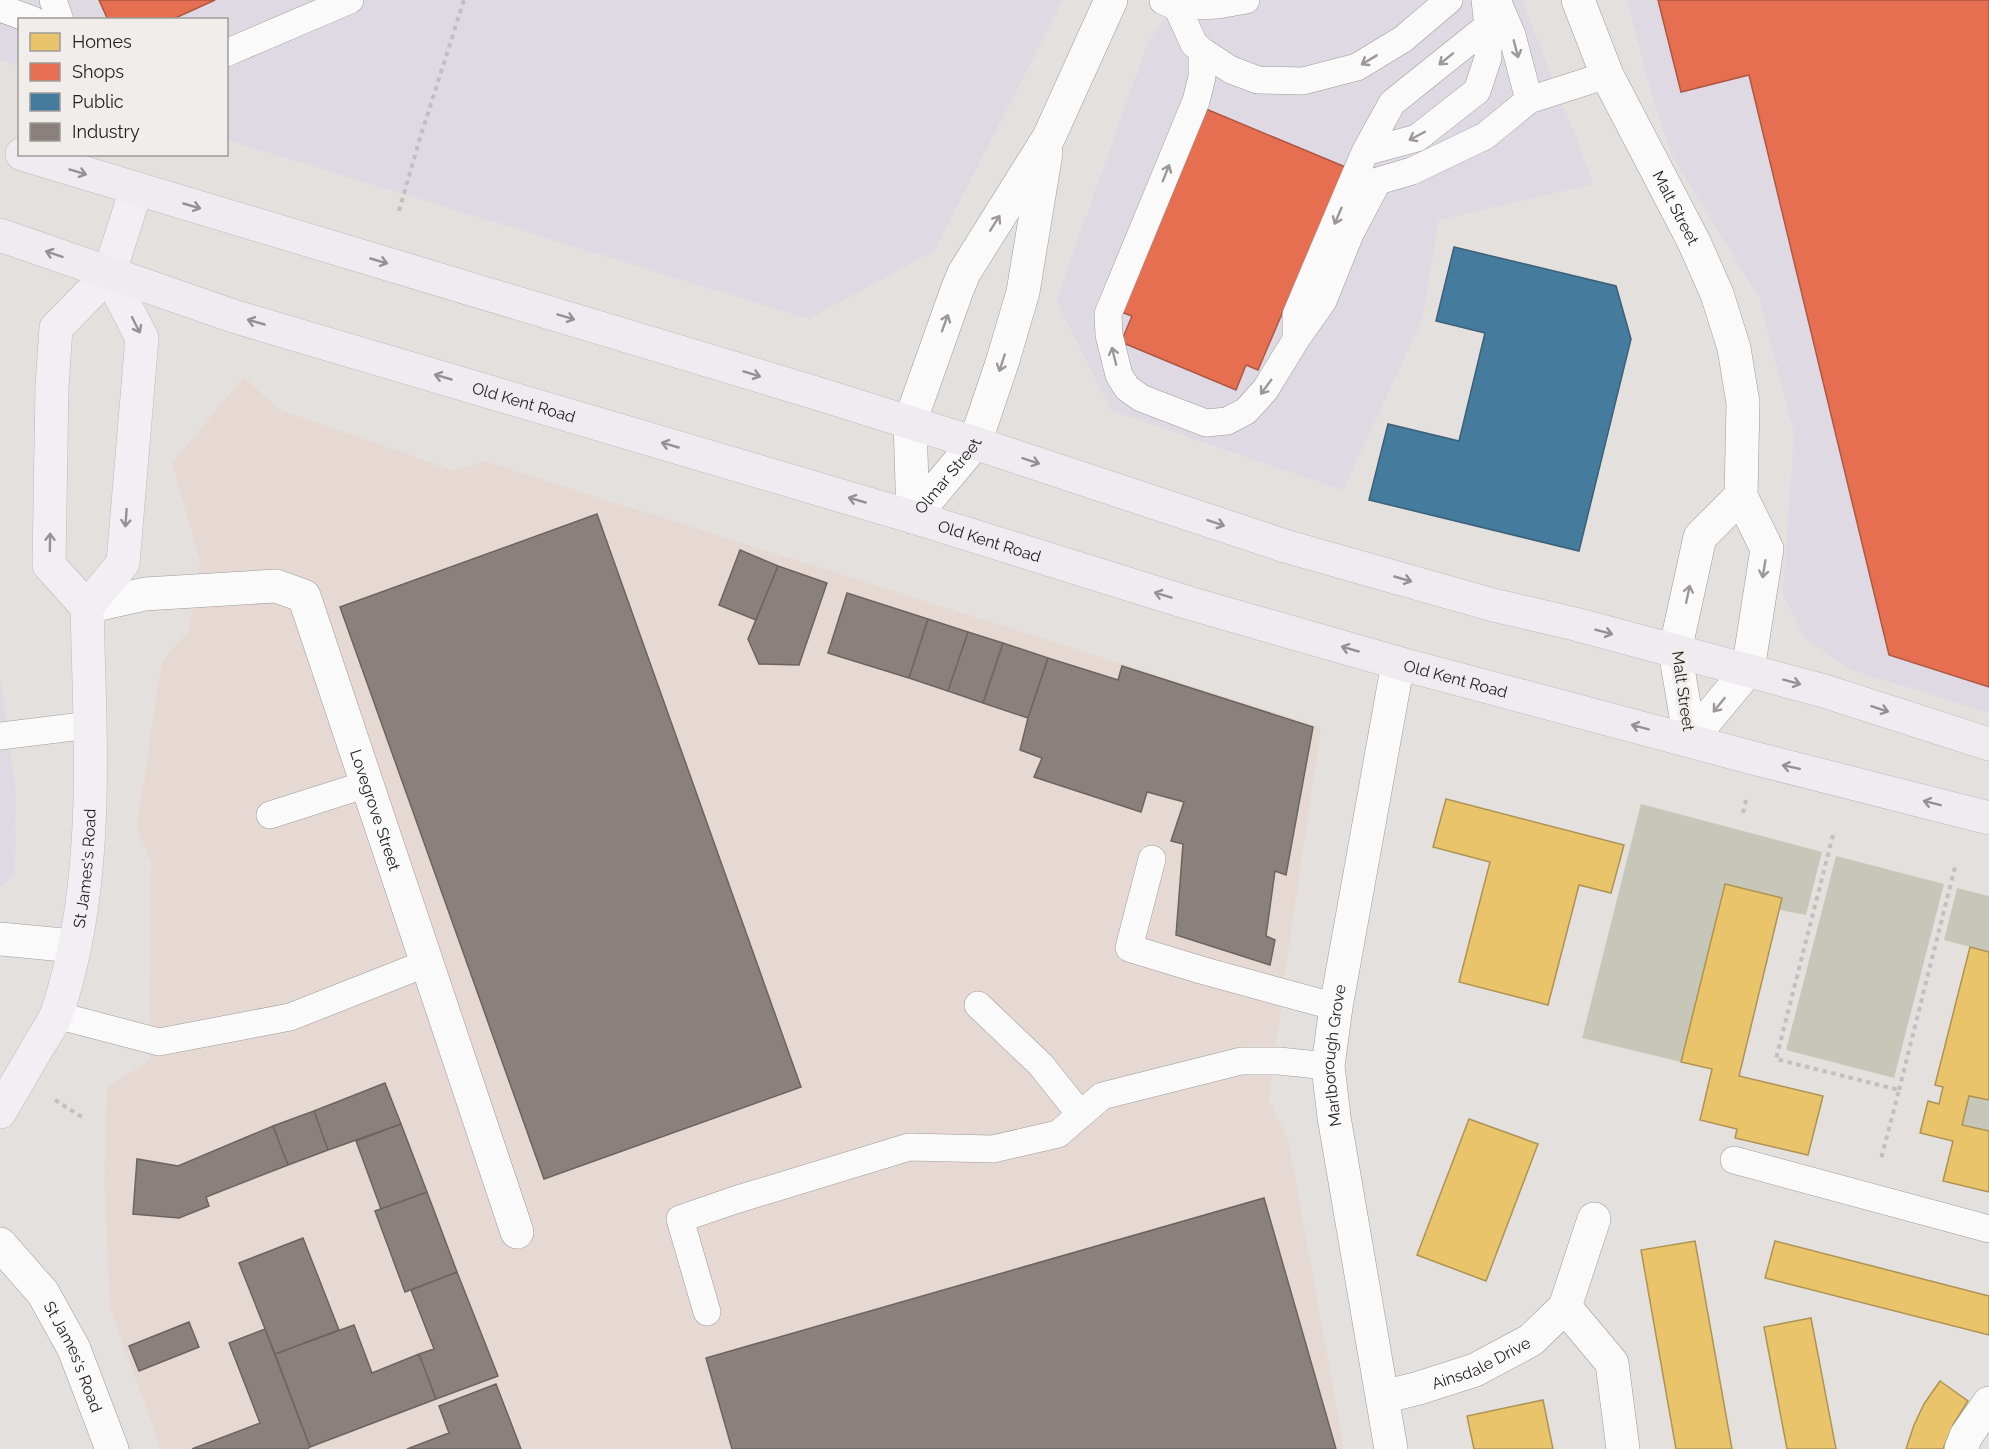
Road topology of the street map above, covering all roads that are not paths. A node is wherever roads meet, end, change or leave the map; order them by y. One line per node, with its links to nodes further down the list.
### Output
1 (52, 0): 12 (lane)
2 (350, 0): 14 (lane)
3 (1111, 0): 17 (street, Olmar Street)
4 (1246, 0): 8 (lane)
5 (1449, 0): 13 (lane, one-way to 13)
6 (1497, 0): 16 (lane, one-way to 16)
7 (1578, 0): 15 (street, Malt Street)
8 (1169, 3): 13 (lane)
9 (0, 8): 11 (lane)
10 (1486, 13): 19 (lane, one-way to 19); 19 (lane, one-way to 19)
11 (28, 18)
12 (59, 18)
13 (1202, 51): 25 (lane, one-way to 13)
14 (228, 52)
15 (1607, 75): 16 (lane); 28 (street, Malt Street)
16 (1529, 100): 25 (lane)
17 (1049, 137): 26 (street, Olmar Street, one-way to 17); 27 (street, Olmar Street, one-way to 27)
18 (0, 147): 20 (highway)
19 (1365, 152): 25 (lane, one-way to 25)
20 (18, 153)
21 (27, 156): 22 (highway, one-way to 22)
22 (136, 190): 24 (main road); 26 (highway, one-way to 26)
23 (0, 235): 24 (highway, Old Kent Road, one-way to 23)
24 (109, 273): 29 (highway, Old Kent Road, one-way to 24); 30 (main road, one-way to 30); 30 (main road, one-way to 24)
25 (1296, 338)
26 (910, 422): 27 (highway); 29 (street, Olmar Street)
27 (975, 443): 29 (street, Olmar Street); 31 (highway, one-way to 31)
28 (1741, 496): 31 (street, Malt Street, one-way to 28); 33 (street, Malt Street, one-way to 33)
29 (913, 517): 32 (highway, Old Kent Road, one-way to 29)
30 (87, 607): 34 (main road, St James's Road); 38 (street, Lovegrove Street)
31 (1675, 651): 33 (highway); 36 (street, Malt Street)
32 (1398, 663): 36 (highway, Old Kent Road, one-way to 32); 46 (street, Marlborough Grove)
33 (1748, 670): 36 (street, Malt Street, one-way to 36); 37 (highway, one-way to 37)
34 (90, 725): 35 (lane); 43 (main road, St James's Road)
35 (0, 736)
36 (1690, 740): 40 (highway, Old Kent Road, one-way to 36)
37 (1989, 744)
38 (367, 784): 39 (lane); 44 (street, Lovegrove Street)
39 (270, 816)
40 (1989, 818)
41 (1152, 859): 46 (lane)
42 (0, 939): 43 (street)
43 (74, 946): 47 (main road, St James's Road)
44 (427, 963): 47 (lane); 54 (street, Lovegrove Street)
45 (978, 1005): 50 (lane)
46 (1336, 1007): 48 (street, Marlborough Grove)
47 (56, 1015): 49 (main road, St James's Road)
48 (1328, 1066): 50 (lane); 58 (street, Marlborough Grove)
49 (0, 1112)
50 (1080, 1114): 57 (lane)
51 (1734, 1160): 53 (lane)
52 (1594, 1220): 56 (street, Ainsdale Drive)
53 (1989, 1229)
54 (517, 1232)
55 (0, 1244): 60 (street, St James's Road)
56 (1565, 1307): 58 (street, Ainsdale Drive); 62 (street)
57 (707, 1312)
58 (1383, 1397): 61 (street, Marlborough Grove)
59 (1989, 1403): 63 (street)
60 (111, 1449)
61 (1391, 1449)
62 (1623, 1449)
63 (1961, 1449)

